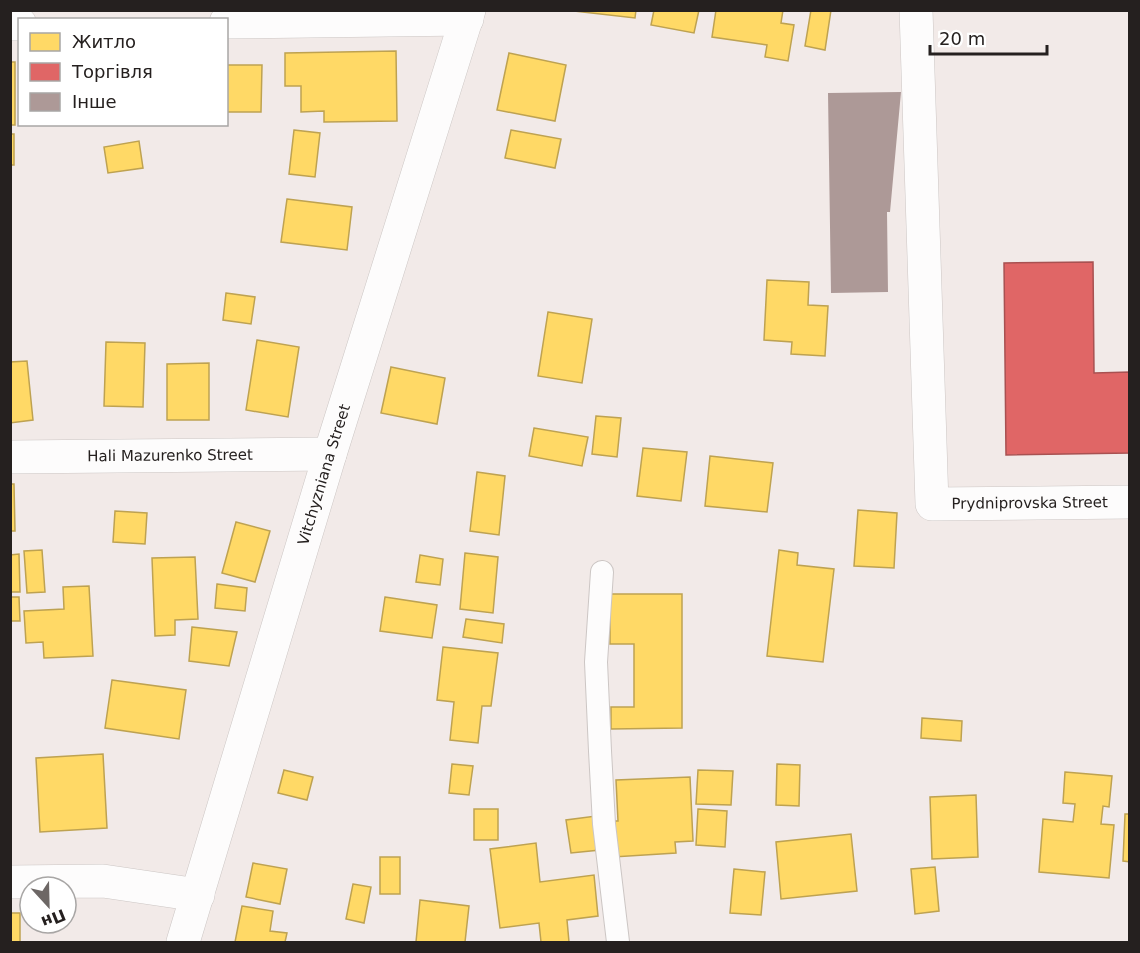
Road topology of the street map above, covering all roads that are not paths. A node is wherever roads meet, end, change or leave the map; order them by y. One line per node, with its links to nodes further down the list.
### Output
1 (916, 10): 6 (street, Prydniprovska Street)
2 (468, 15): 3 (street); 4 (street, Vitchyzniana Street)
3 (228, 22)
4 (330, 454): 5 (street, Hali Mazurenko Street); 9 (street, Vitchyzniana Street)
5 (10, 457)
6 (1130, 502)
7 (602, 572): 11 (lane)
8 (10, 882): 9 (street)
9 (198, 895): 10 (street, Vitchyzniana Street)
10 (183, 942)
11 (618, 942)

